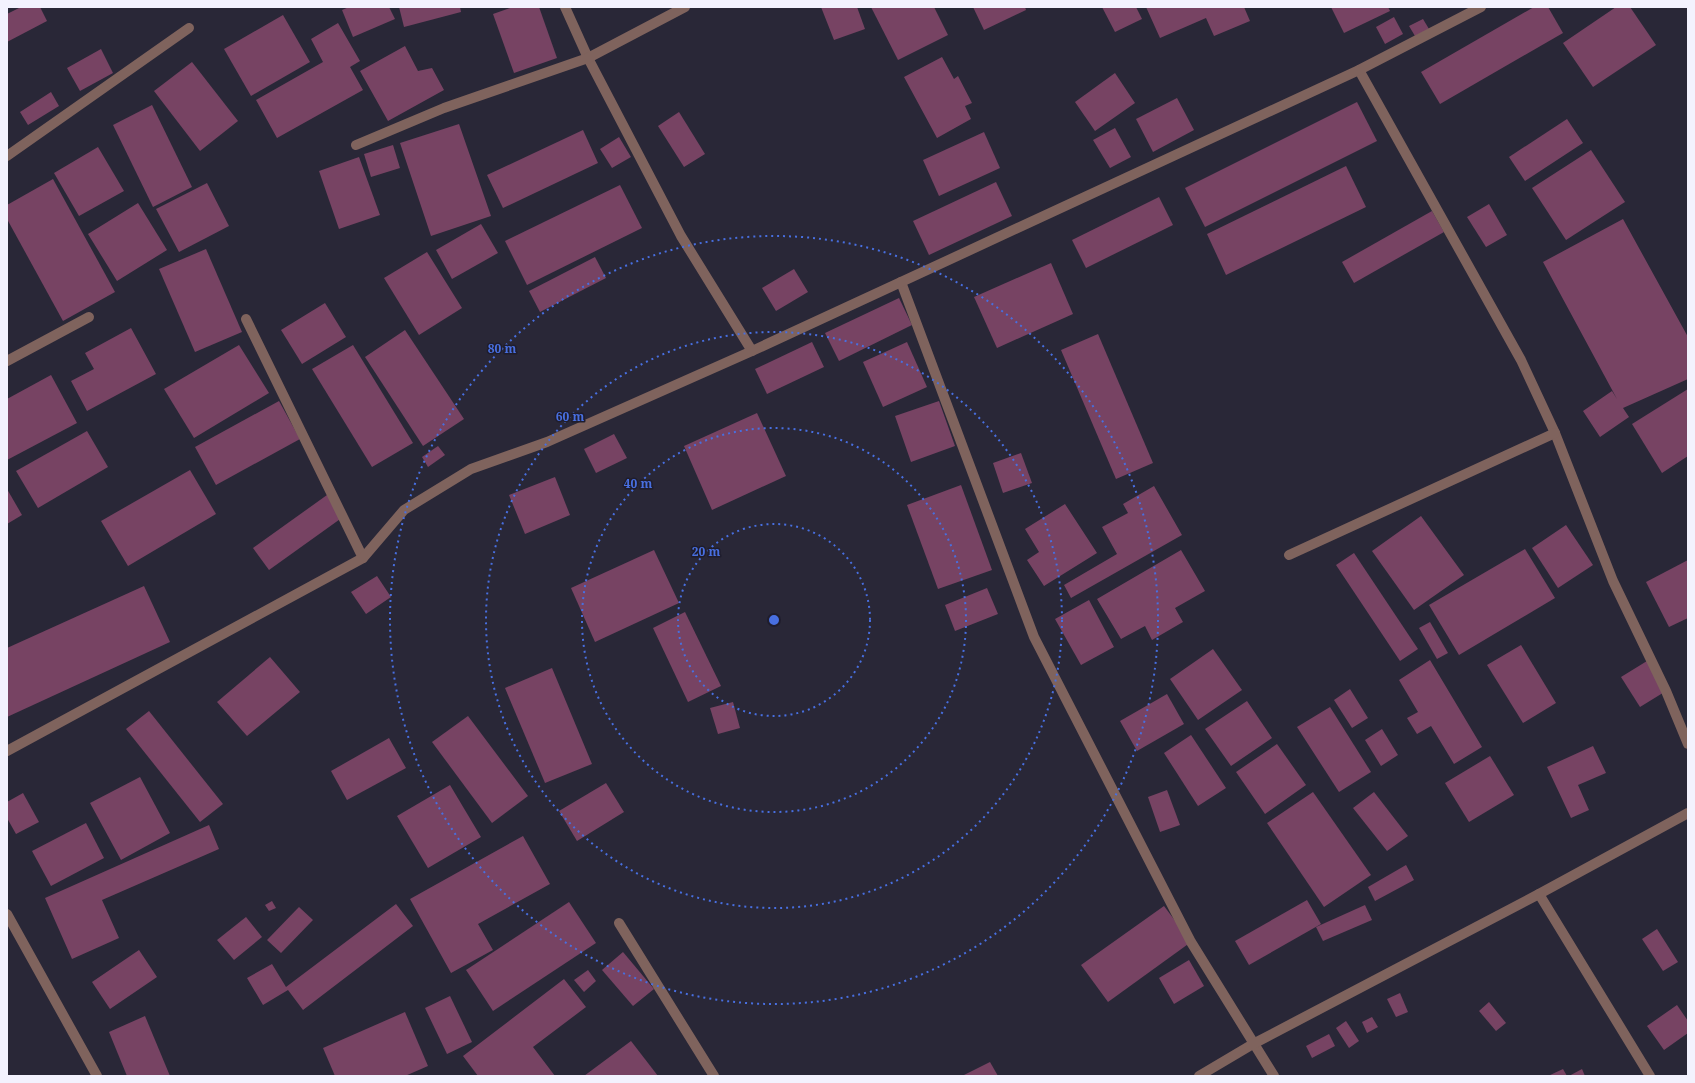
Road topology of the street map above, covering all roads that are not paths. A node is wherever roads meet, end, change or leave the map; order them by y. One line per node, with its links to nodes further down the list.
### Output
1 (565, 7): 5 (street)
2 (685, 7): 5 (street)
3 (1480, 7): 6 (street)
4 (189, 28): 8 (street)
5 (588, 58): 7 (street); 12 (street)
6 (1359, 70): 9 (street); 14 (street)
7 (356, 145)
8 (7, 156)
9 (901, 282): 12 (street); 23 (street)
10 (89, 317): 13 (street)
11 (246, 319): 16 (street)
12 (752, 351): 16 (street)
13 (7, 361)
14 (1555, 433): 15 (street); 17 (street)
15 (1289, 555)
16 (363, 558): 18 (street)
17 (1688, 744)
18 (7, 751)
19 (1688, 813): 20 (street)
20 (1539, 894): 23 (street); 28 (street)
21 (7, 914): 24 (street)
22 (619, 923): 25 (street)
23 (1253, 1044): 26 (street); 27 (street)
24 (97, 1076)
25 (714, 1076)
26 (1199, 1076)
27 (1274, 1076)
28 (1650, 1076)

